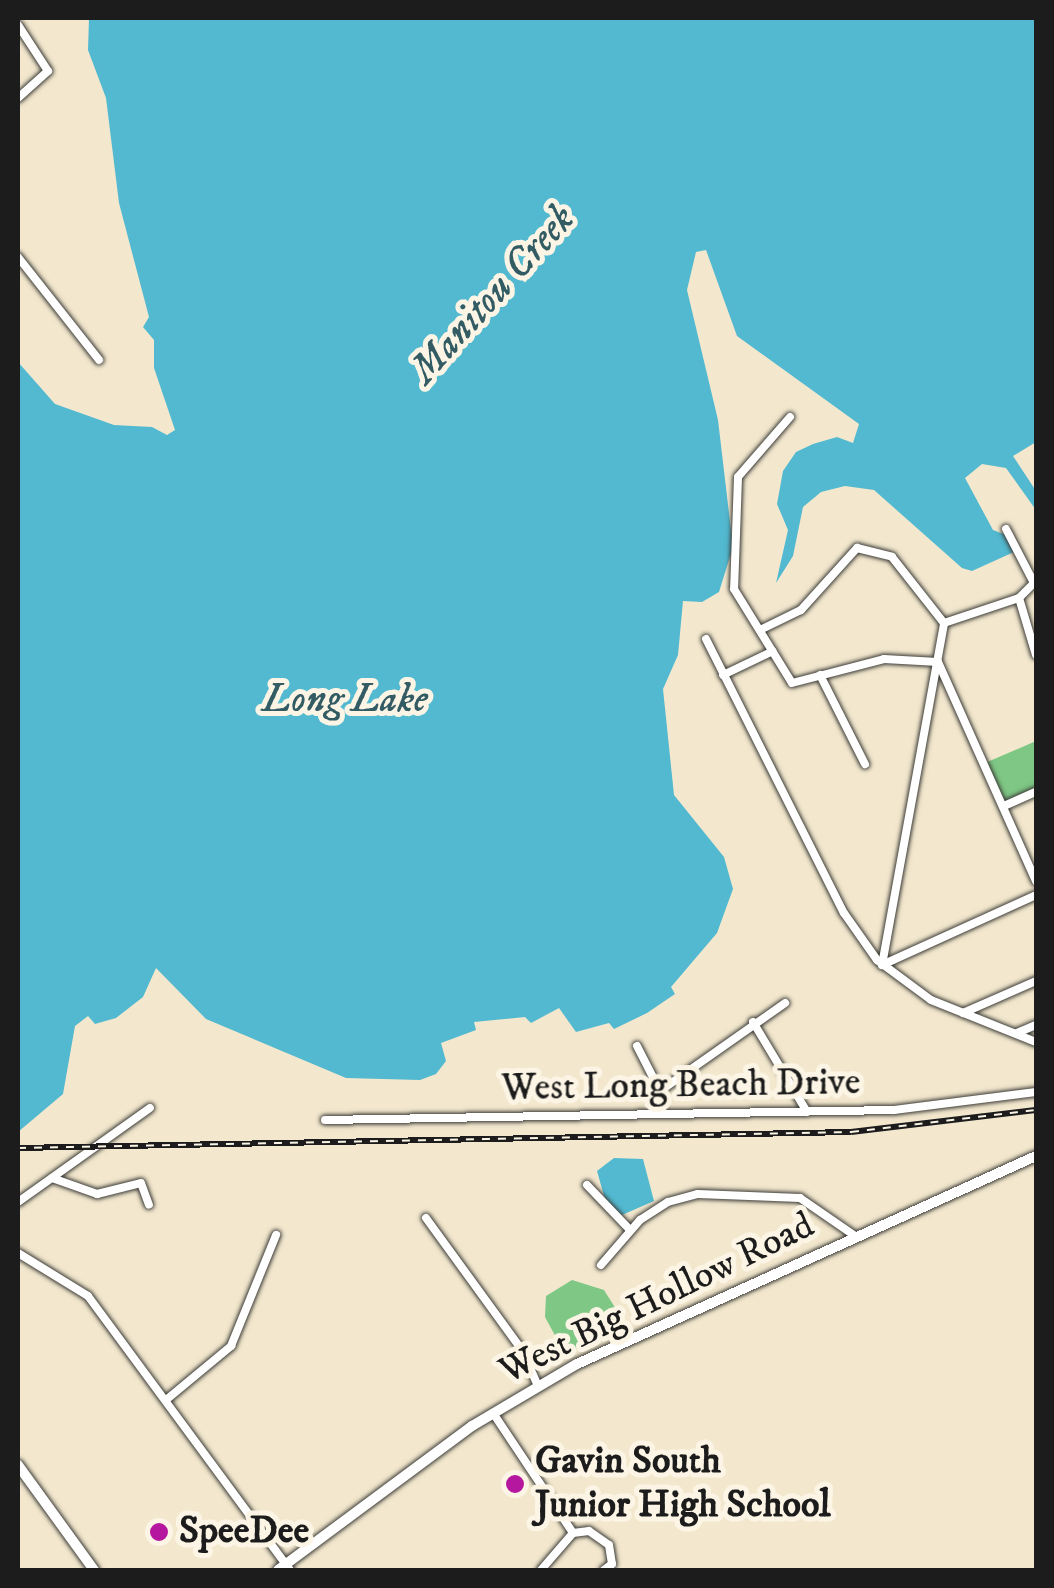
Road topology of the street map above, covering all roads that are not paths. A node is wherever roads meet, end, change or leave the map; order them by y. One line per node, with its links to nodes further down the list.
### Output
1 (18, 26): 2 (street)
2 (18, 98)
3 (18, 257): 4 (street)
4 (100, 360)
5 (790, 417): 10 (street)
6 (1006, 530): 7 (street)
7 (1035, 582): 8 (street)
8 (1019, 598): 9 (street); 13 (street)
9 (944, 624): 10 (street); 14 (street)
10 (762, 629): 12 (street)
11 (706, 640): 16 (street)
12 (773, 651): 15 (street); 16 (street)
13 (1036, 656)
14 (938, 662): 15 (street); 19 (street); 22 (street)
15 (820, 675): 17 (street)
16 (723, 676): 22 (street)
17 (865, 764)
18 (1036, 792): 19 (street)
19 (1004, 806): 20 (street)
20 (1036, 880)
21 (1036, 895): 22 (street)
22 (882, 965): 25 (street)
23 (1036, 981): 25 (street)
24 (786, 1003): 26 (street)
25 (963, 1013): 28 (street)
26 (754, 1022): 31 (street); 34 (street)
27 (1036, 1025): 28 (street)
28 (1016, 1033): 29 (street)
29 (1036, 1042)
30 (638, 1046): 31 (street)
31 (660, 1091): 35 (street)
32 (1036, 1092): 34 (street, West Long Beach Drive)
33 (150, 1108): 38 (street)
34 (807, 1112): 35 (street, West Long Beach Drive)
35 (662, 1114): 36 (street, West Long Beach Drive)
36 (325, 1120)
37 (1036, 1156): 45 (main road, West Big Hollow Road)
38 (52, 1178): 40 (street); 41 (street)
39 (587, 1184): 43 (street)
40 (18, 1202)
41 (149, 1205)
42 (426, 1218): 48 (street)
43 (629, 1229): 45 (street); 47 (street)
44 (276, 1235): 49 (street)
45 (855, 1236): 48 (main road, West Big Hollow Road)
46 (18, 1253): 49 (street)
47 (601, 1265)
48 (538, 1386): 50 (main road, West Big Hollow Road)
49 (166, 1400): 53 (street)
50 (493, 1413): 52 (street); 53 (main road, West Big Hollow Road)
51 (18, 1465): 54 (main road)
52 (573, 1532): 55 (street); 56 (street)
53 (284, 1568)
54 (94, 1570)
55 (541, 1570)
56 (604, 1570)

